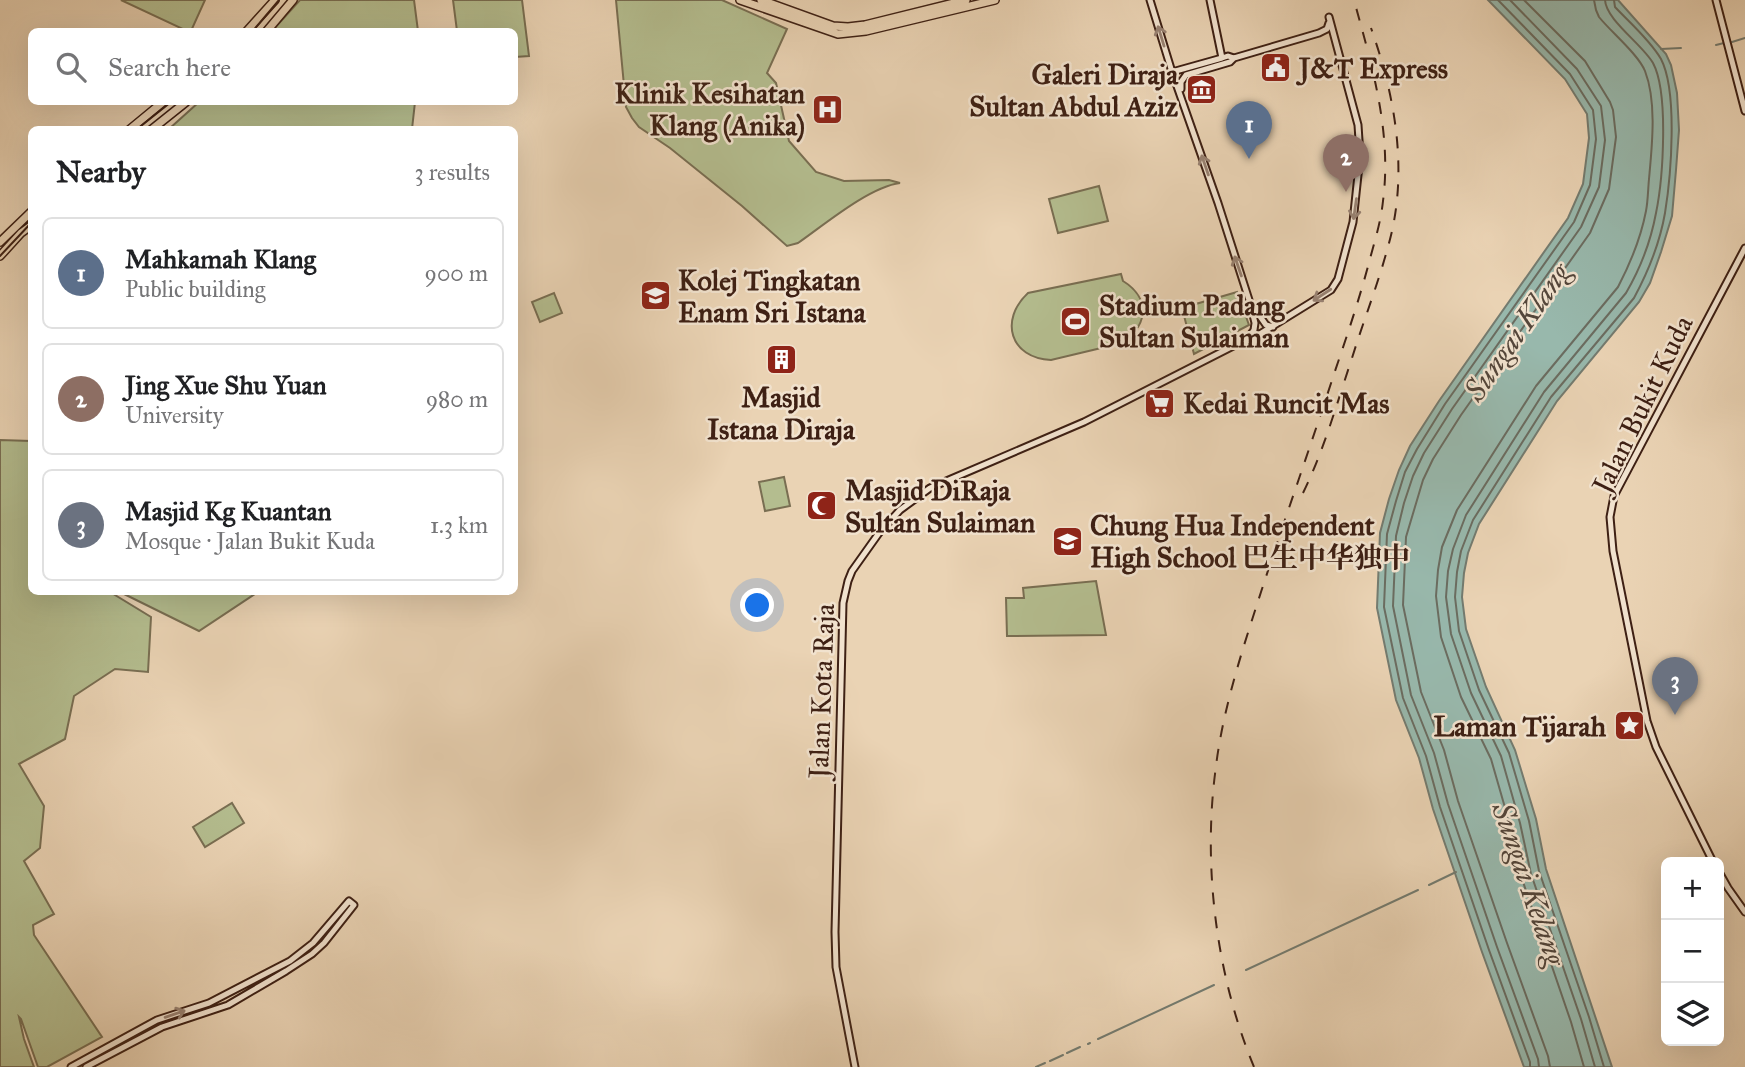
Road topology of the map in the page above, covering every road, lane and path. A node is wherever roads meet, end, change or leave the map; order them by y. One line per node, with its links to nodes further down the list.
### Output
1 (275, 0): 10 (highway)
2 (293, 0): 11 (highway)
3 (740, 0): 6 (highway)
4 (761, 0): 5 (highway)
5 (966, 0)
6 (995, 0)
7 (1150, 0): 16 (main road, one-way to 7)
8 (1210, 0): 14 (main road)
9 (1716, 0): 18 (main road)
10 (250, 28)
11 (269, 28)
12 (1319, 33): 13 (main road); 13 (main road, Jalan Kota Raja); 15 (main road)
13 (1336, 40): 30 (main road, Jalan Kota Raja, one-way to 30)
14 (1222, 58): 15 (main road); 16 (main road)
15 (1234, 58): 17 (main road)
16 (1172, 72): 17 (main road)
17 (1180, 92): 29 (main road, one-way to 17)
18 (1744, 100): 21 (main road)
19 (159, 105): 22 (highway)
20 (182, 105): 23 (highway)
21 (1745, 111)
22 (134, 126)
23 (156, 126)
24 (28, 215): 26 (highway)
25 (28, 228): 28 (highway)
26 (0, 242)
27 (1745, 248): 32 (main road, Jalan Bukit Kuda)
28 (0, 256)
29 (1250, 303): 30 (main road); 31 (main road)
30 (1273, 327): 31 (main road, Jalan Kota Raja)
31 (1247, 339): 37 (main road, Jalan Kota Raja)
32 (1711, 857)
33 (1724, 881): 34 (main road)
34 (1745, 912)
35 (71, 1067): 36 (main road, one-way to 36)
36 (86, 1067)
37 (855, 1067)

